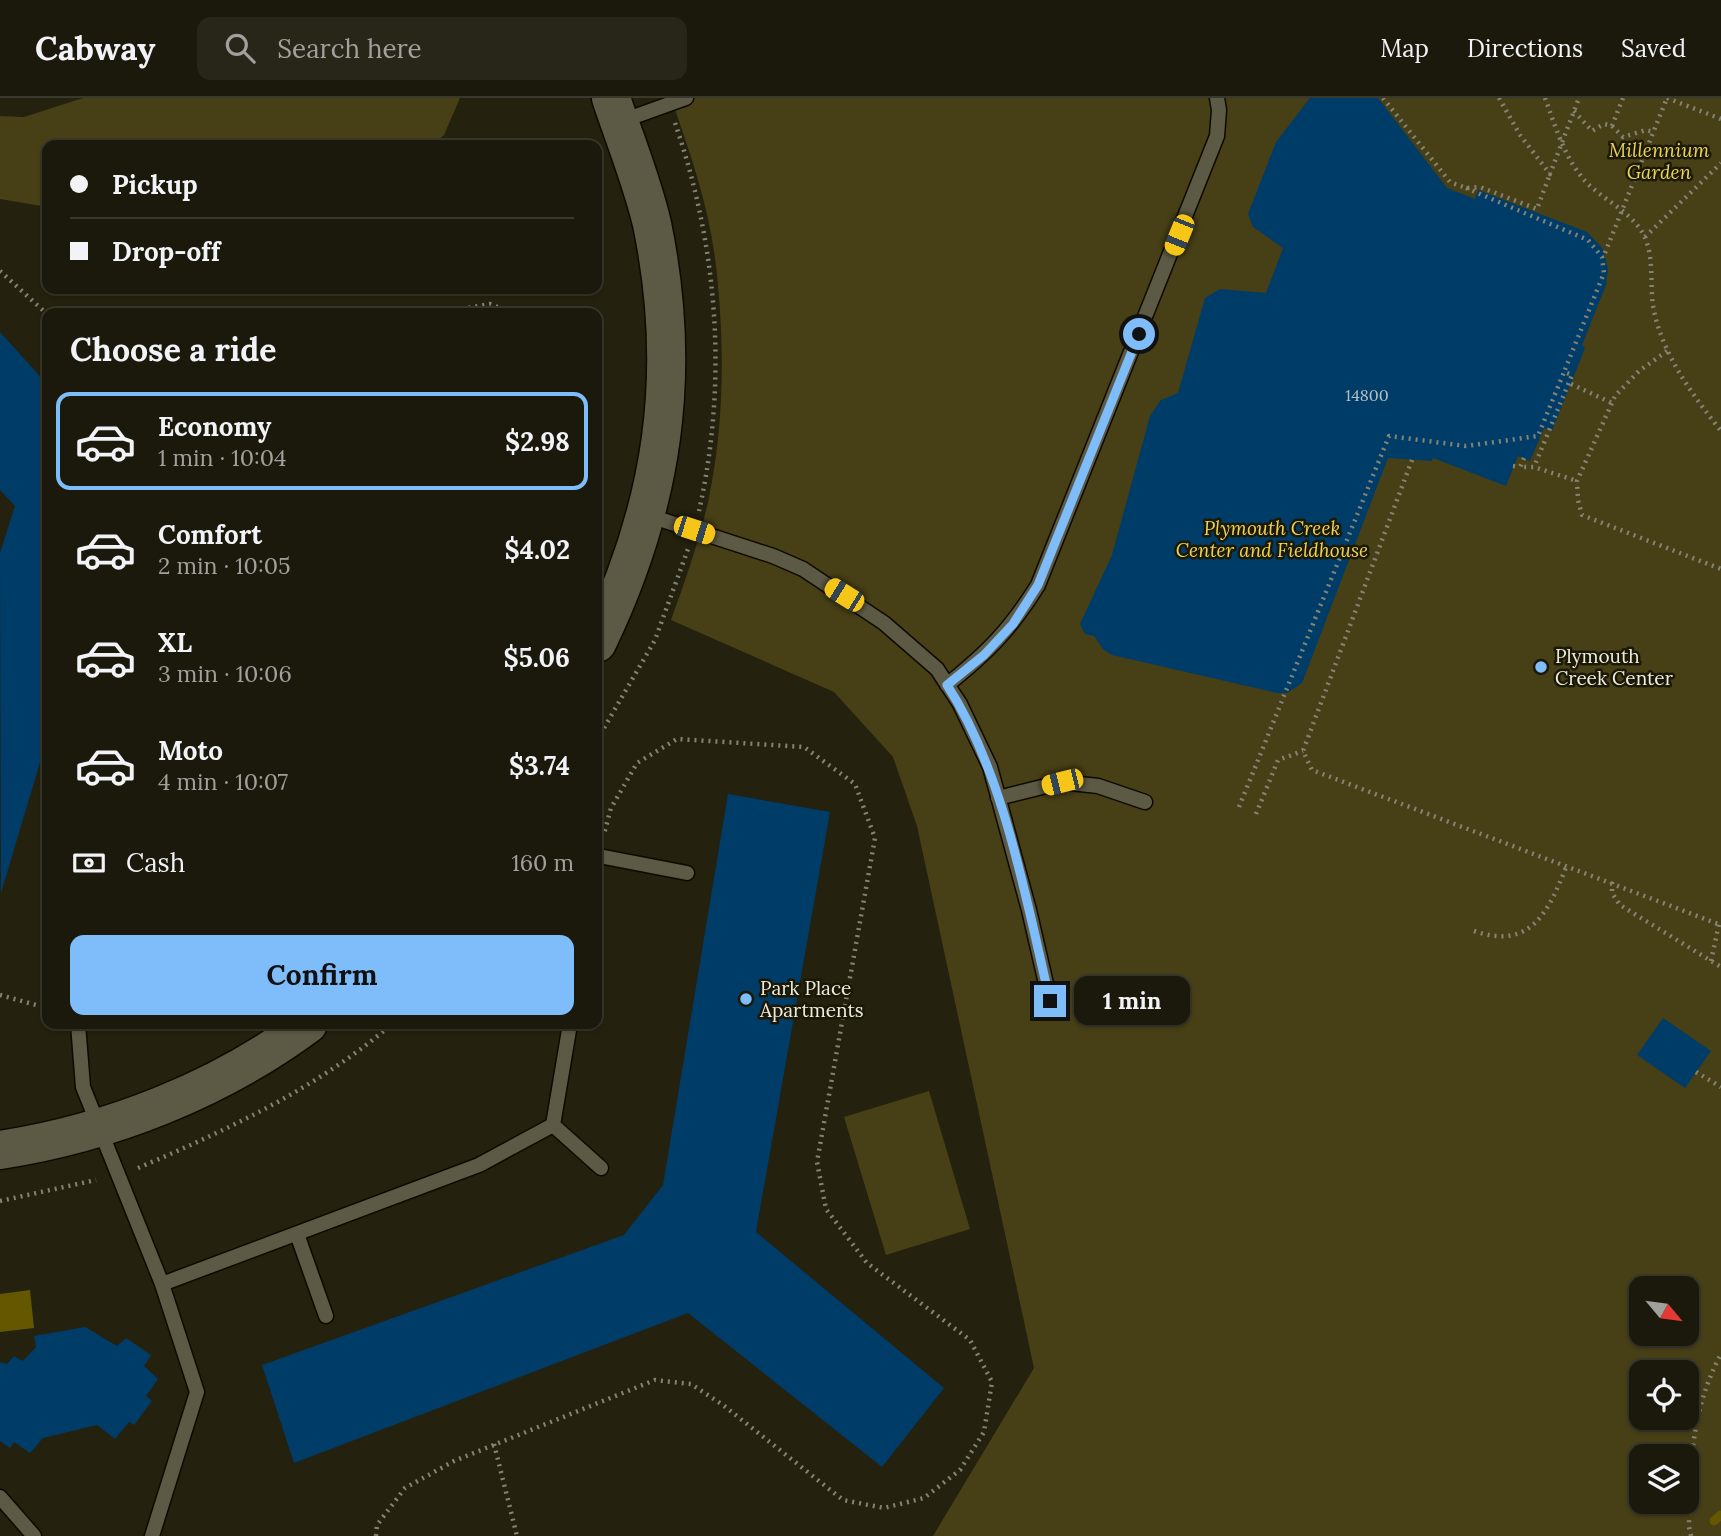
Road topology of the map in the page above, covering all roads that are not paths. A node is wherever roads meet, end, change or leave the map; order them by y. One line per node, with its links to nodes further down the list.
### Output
1 (686, 98): 3 (lane)
2 (1217, 98): 6 (lane)
3 (615, 110): 4 (street)
4 (646, 514): 5 (street); 6 (lane)
5 (602, 632)
6 (947, 685): 7 (lane)
7 (998, 798): 8 (lane); 11 (lane)
8 (1145, 802)
9 (602, 860): 10 (lane)
10 (687, 873)
11 (1050, 1001)
12 (78, 1029): 16 (lane)
13 (302, 1029): 16 (street)
14 (569, 1029): 15 (lane)
15 (553, 1125): 18 (lane); 19 (lane)
16 (97, 1127): 17 (street); 20 (lane)
17 (0, 1150)
18 (601, 1168)
19 (297, 1234): 20 (lane); 21 (lane)
20 (162, 1284): 24 (lane)
21 (326, 1315)
22 (0, 1497): 23 (lane)
23 (34, 1536)
24 (152, 1536)

